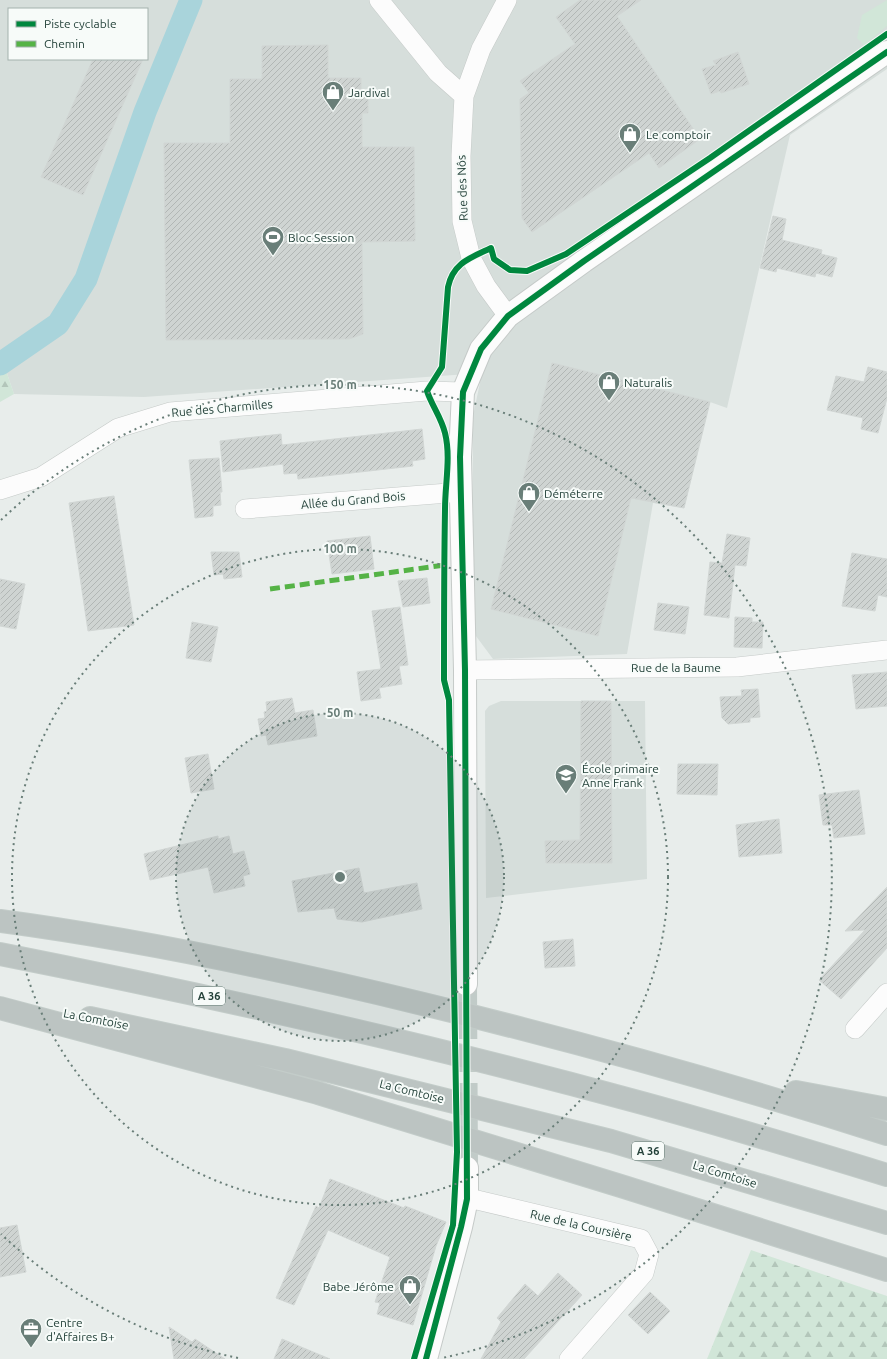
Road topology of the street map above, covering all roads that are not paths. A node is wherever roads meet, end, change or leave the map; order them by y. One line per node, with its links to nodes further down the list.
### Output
1 (379, 0): 4 (street)
2 (507, 0): 4 (street, Rue des Nôs)
3 (887, 52): 5 (street)
4 (464, 96): 5 (street, Rue des Nôs)
5 (508, 316): 6 (street)
6 (462, 392): 7 (street, Rue des Charmilles); 8 (street)
7 (0, 490)
8 (461, 492): 9 (street, Allée du Grand Bois); 11 (street)
9 (245, 509)
10 (887, 650): 11 (street, Rue de la Baume)
11 (465, 670): 14 (street)
12 (0, 921): 19 (highway)
13 (0, 954): 23 (highway, A 36)
14 (466, 984)
15 (887, 993): 18 (street)
16 (0, 1001): 25 (highway, La Comtoise / A 36)
17 (0, 1008): 26 (highway)
18 (855, 1029)
19 (692, 1074): 20 (highway); 21 (highway)
20 (887, 1109)
21 (887, 1134)
22 (467, 1168): 24 (street)
23 (887, 1175)
24 (467, 1199): 27 (street); 28 (street, Rue de la Coursière)
25 (887, 1223)
26 (887, 1270)
27 (426, 1359)
28 (569, 1359)

